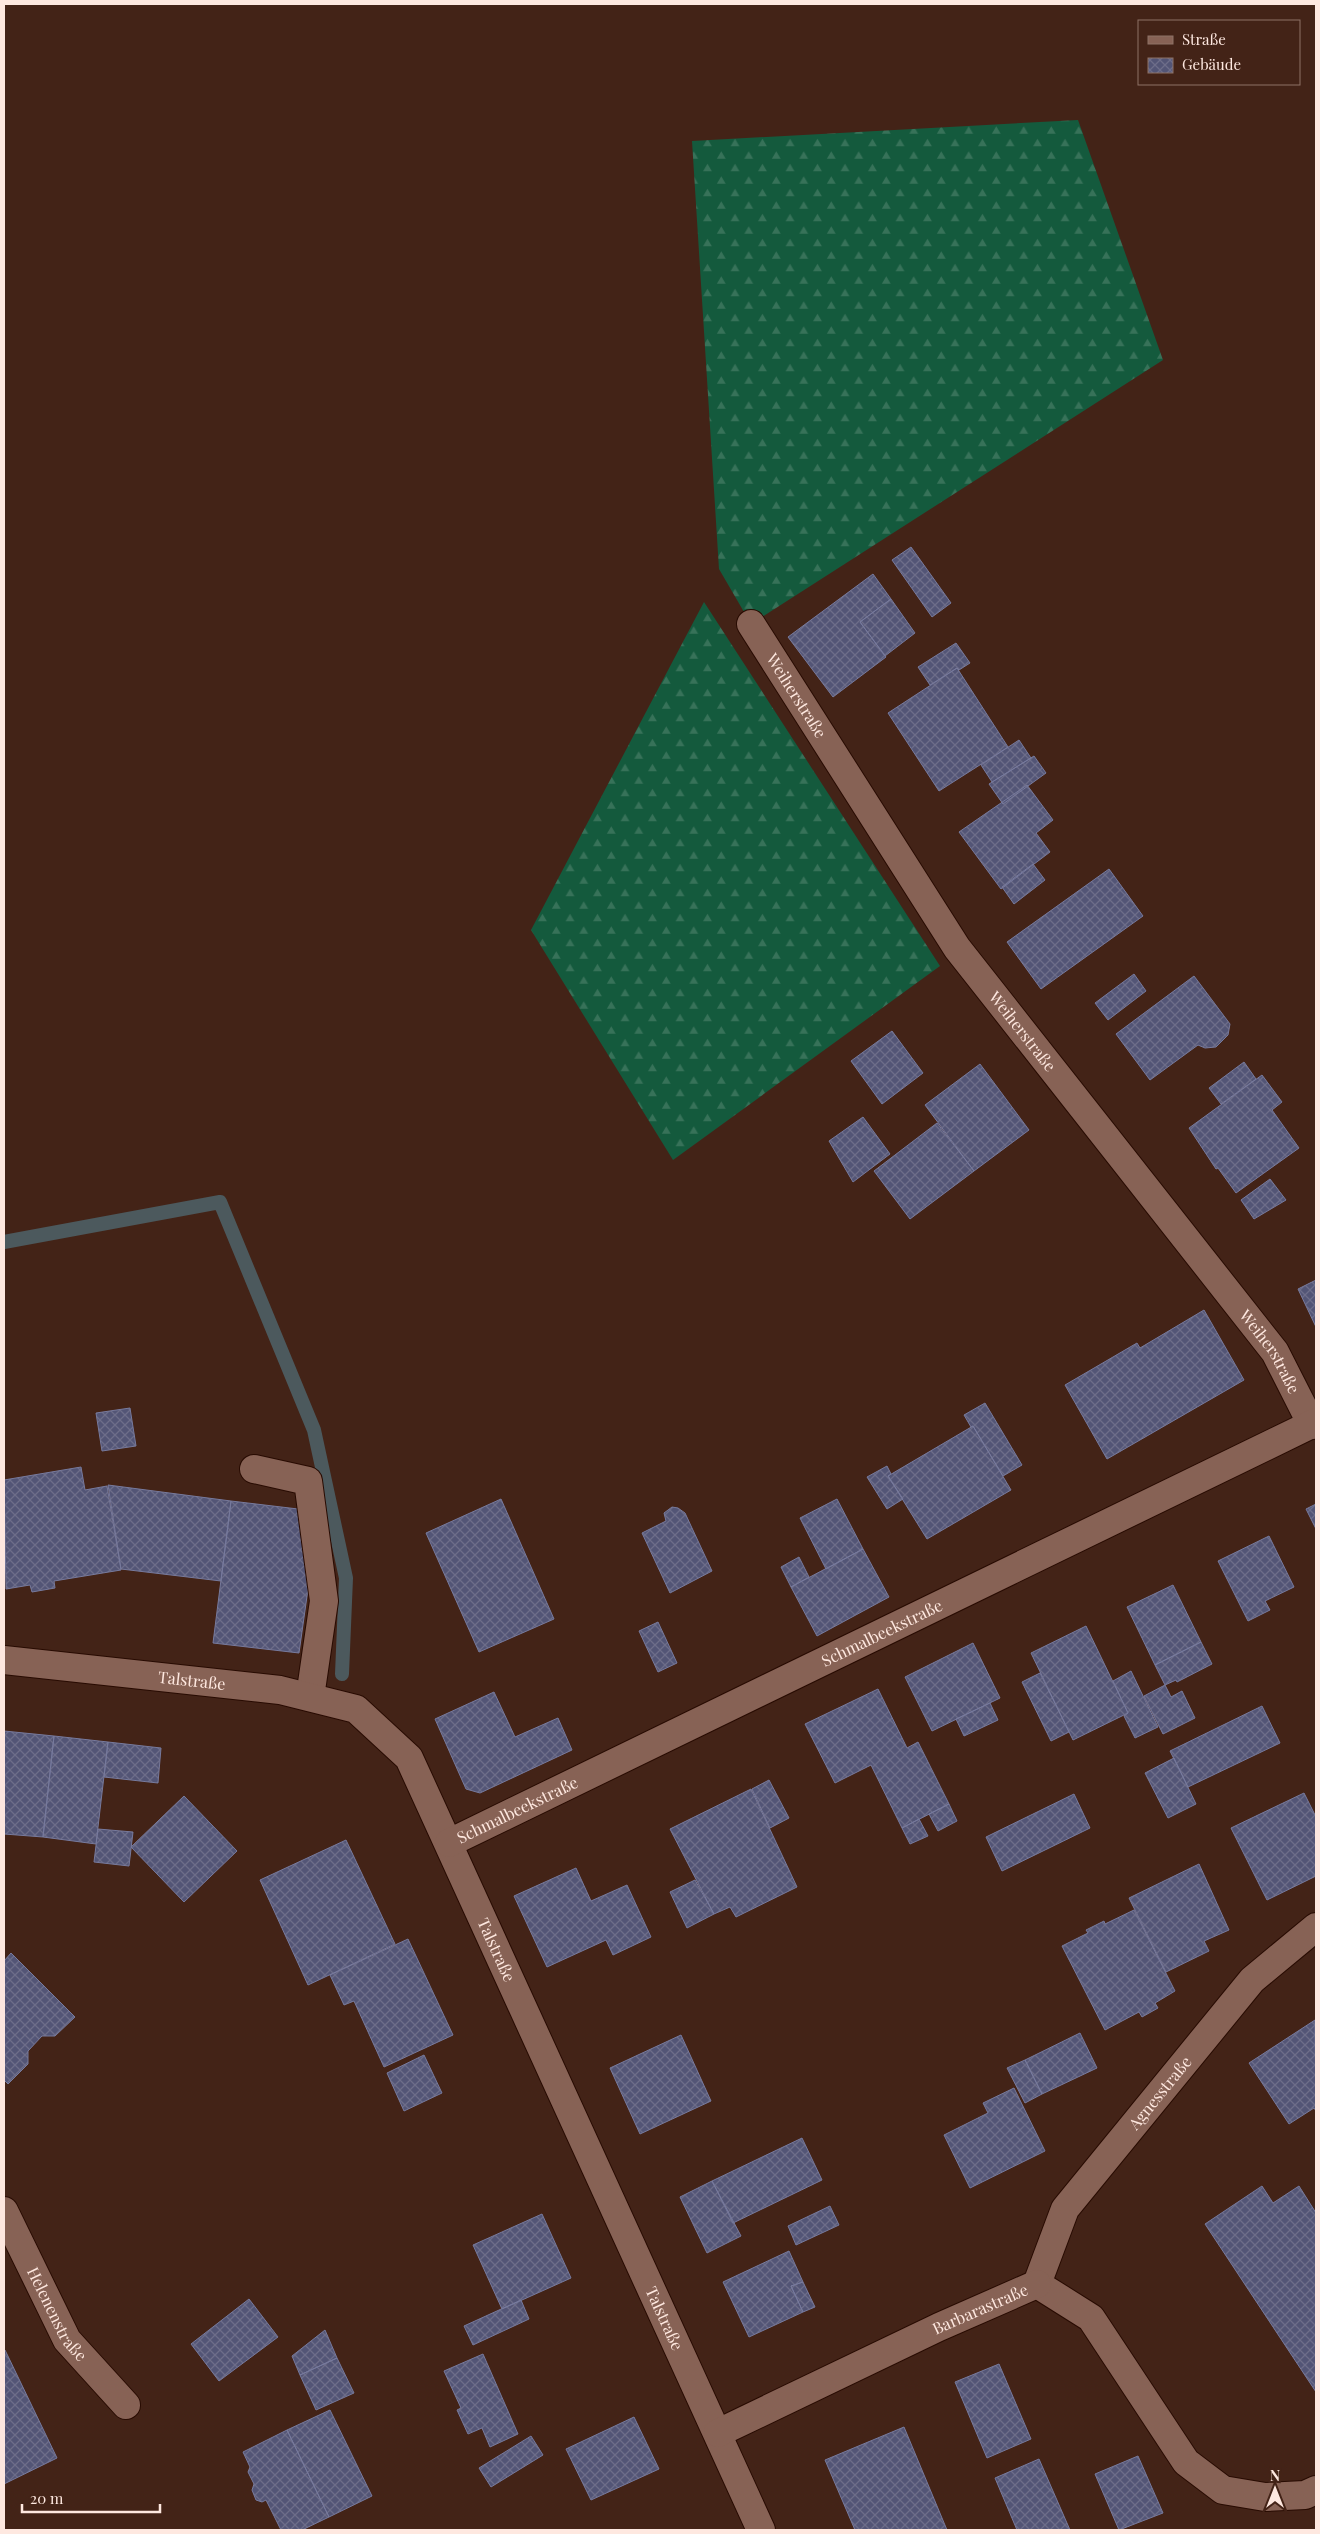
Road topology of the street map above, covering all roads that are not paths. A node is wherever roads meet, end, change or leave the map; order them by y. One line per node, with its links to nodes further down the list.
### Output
1 (751, 624): 2 (street, Weiherstraße)
2 (1314, 1424): 6 (street, Schmalbeekstraße)
3 (254, 1470): 5 (street)
4 (4, 1660): 5 (street, Talstraße)
5 (310, 1697): 6 (street, Talstraße)
6 (449, 1843): 11 (street, Talstraße)
7 (1316, 1927): 9 (street, Agnesstraße)
8 (4, 2212): 10 (street, Helenenstraße)
9 (1037, 2284): 11 (street, Barbarastraße); 12 (street, Barbarastraße)
10 (126, 2405)
11 (718, 2433): 13 (street, Talstraße)
12 (1316, 2490)
13 (761, 2530)

